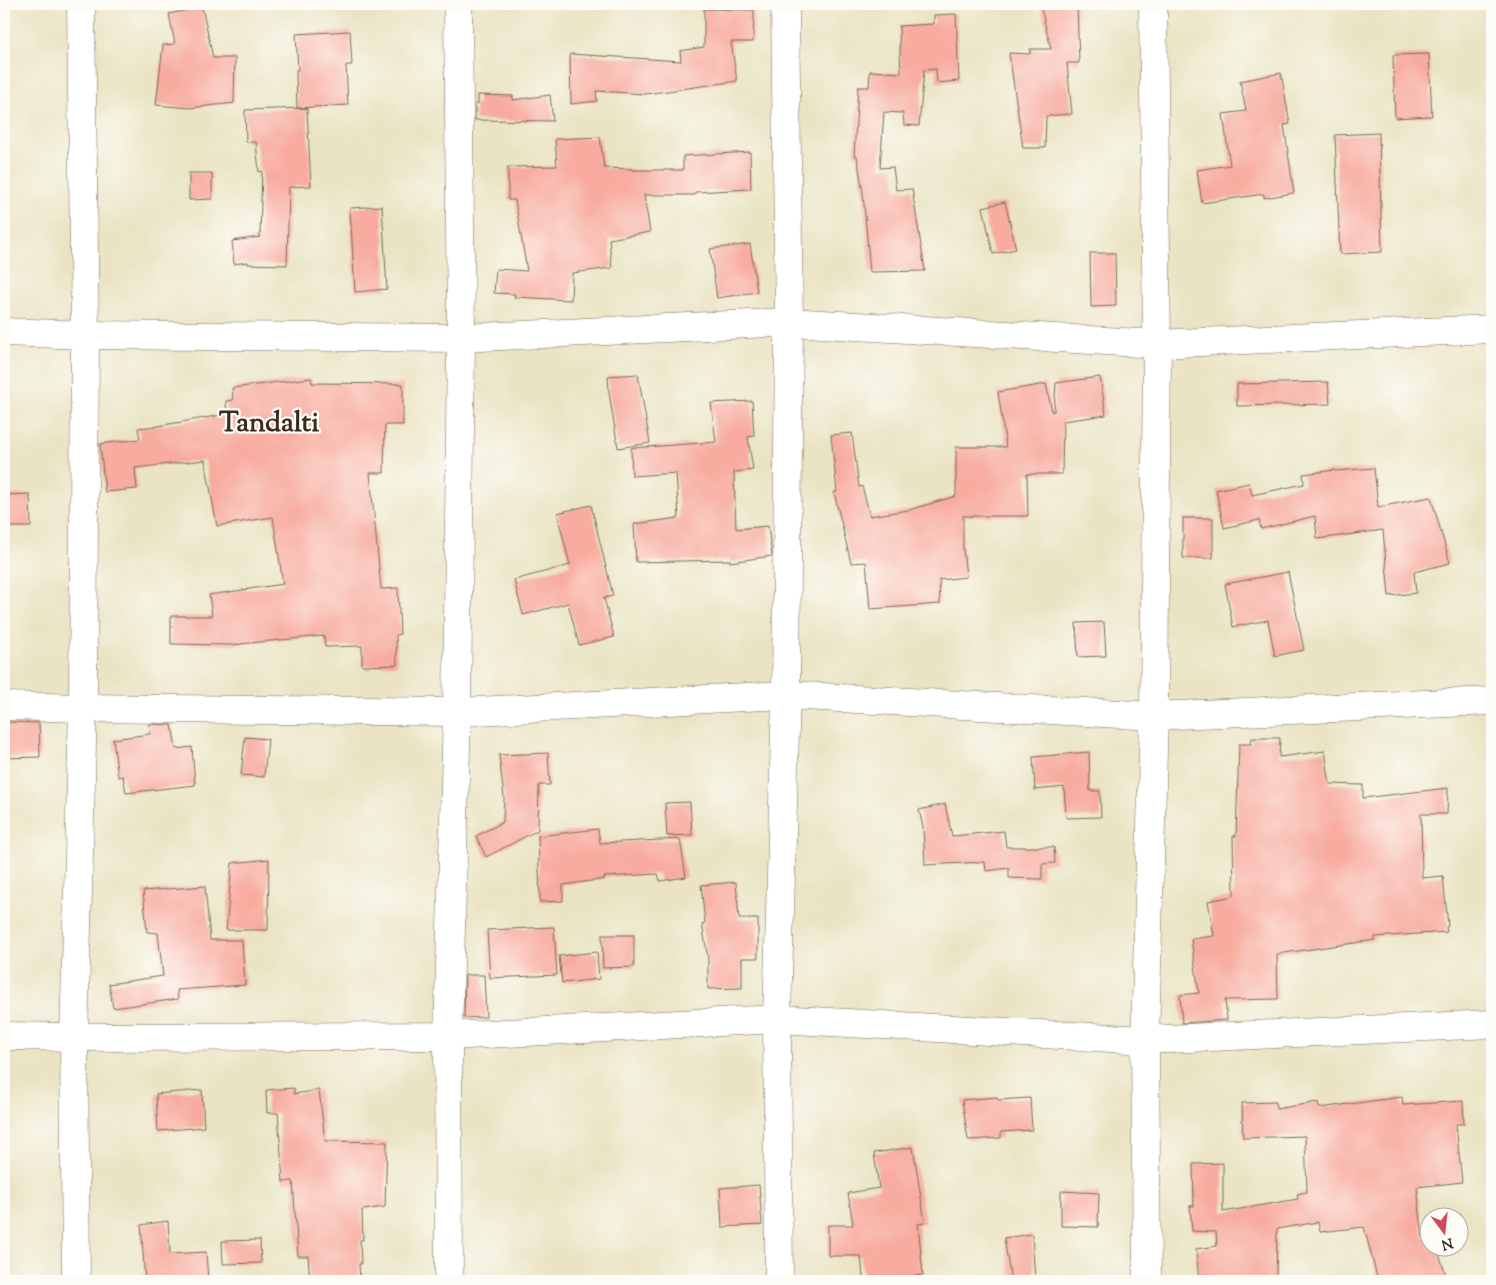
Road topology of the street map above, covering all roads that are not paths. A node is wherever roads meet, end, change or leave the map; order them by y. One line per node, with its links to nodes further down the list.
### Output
1 (81, 4): 8 (street)
2 (458, 4): 9 (street)
3 (786, 4): 5 (street)
4 (1153, 4): 10 (street)
5 (789, 322): 9 (street); 10 (street); 11 (street)
6 (1492, 329): 10 (street)
7 (4, 332): 8 (street)
8 (86, 335): 9 (street); 14 (street)
9 (461, 338): 15 (street)
10 (1157, 344): 16 (street)
11 (786, 696): 15 (street); 16 (street); 17 (street)
12 (1492, 700): 16 (street)
13 (4, 706): 14 (street)
14 (83, 708): 15 (street); 21 (street)
15 (457, 712): 20 (street)
16 (1154, 716): 22 (street)
17 (777, 1019): 20 (street); 22 (street); 25 (street)
18 (1492, 1024): 22 (street)
19 (4, 1036): 21 (street)
20 (448, 1036): 21 (street); 24 (street)
21 (74, 1037): 23 (street)
22 (1145, 1040): 26 (street)
23 (76, 1281)
24 (449, 1281)
25 (779, 1281)
26 (1147, 1281)

